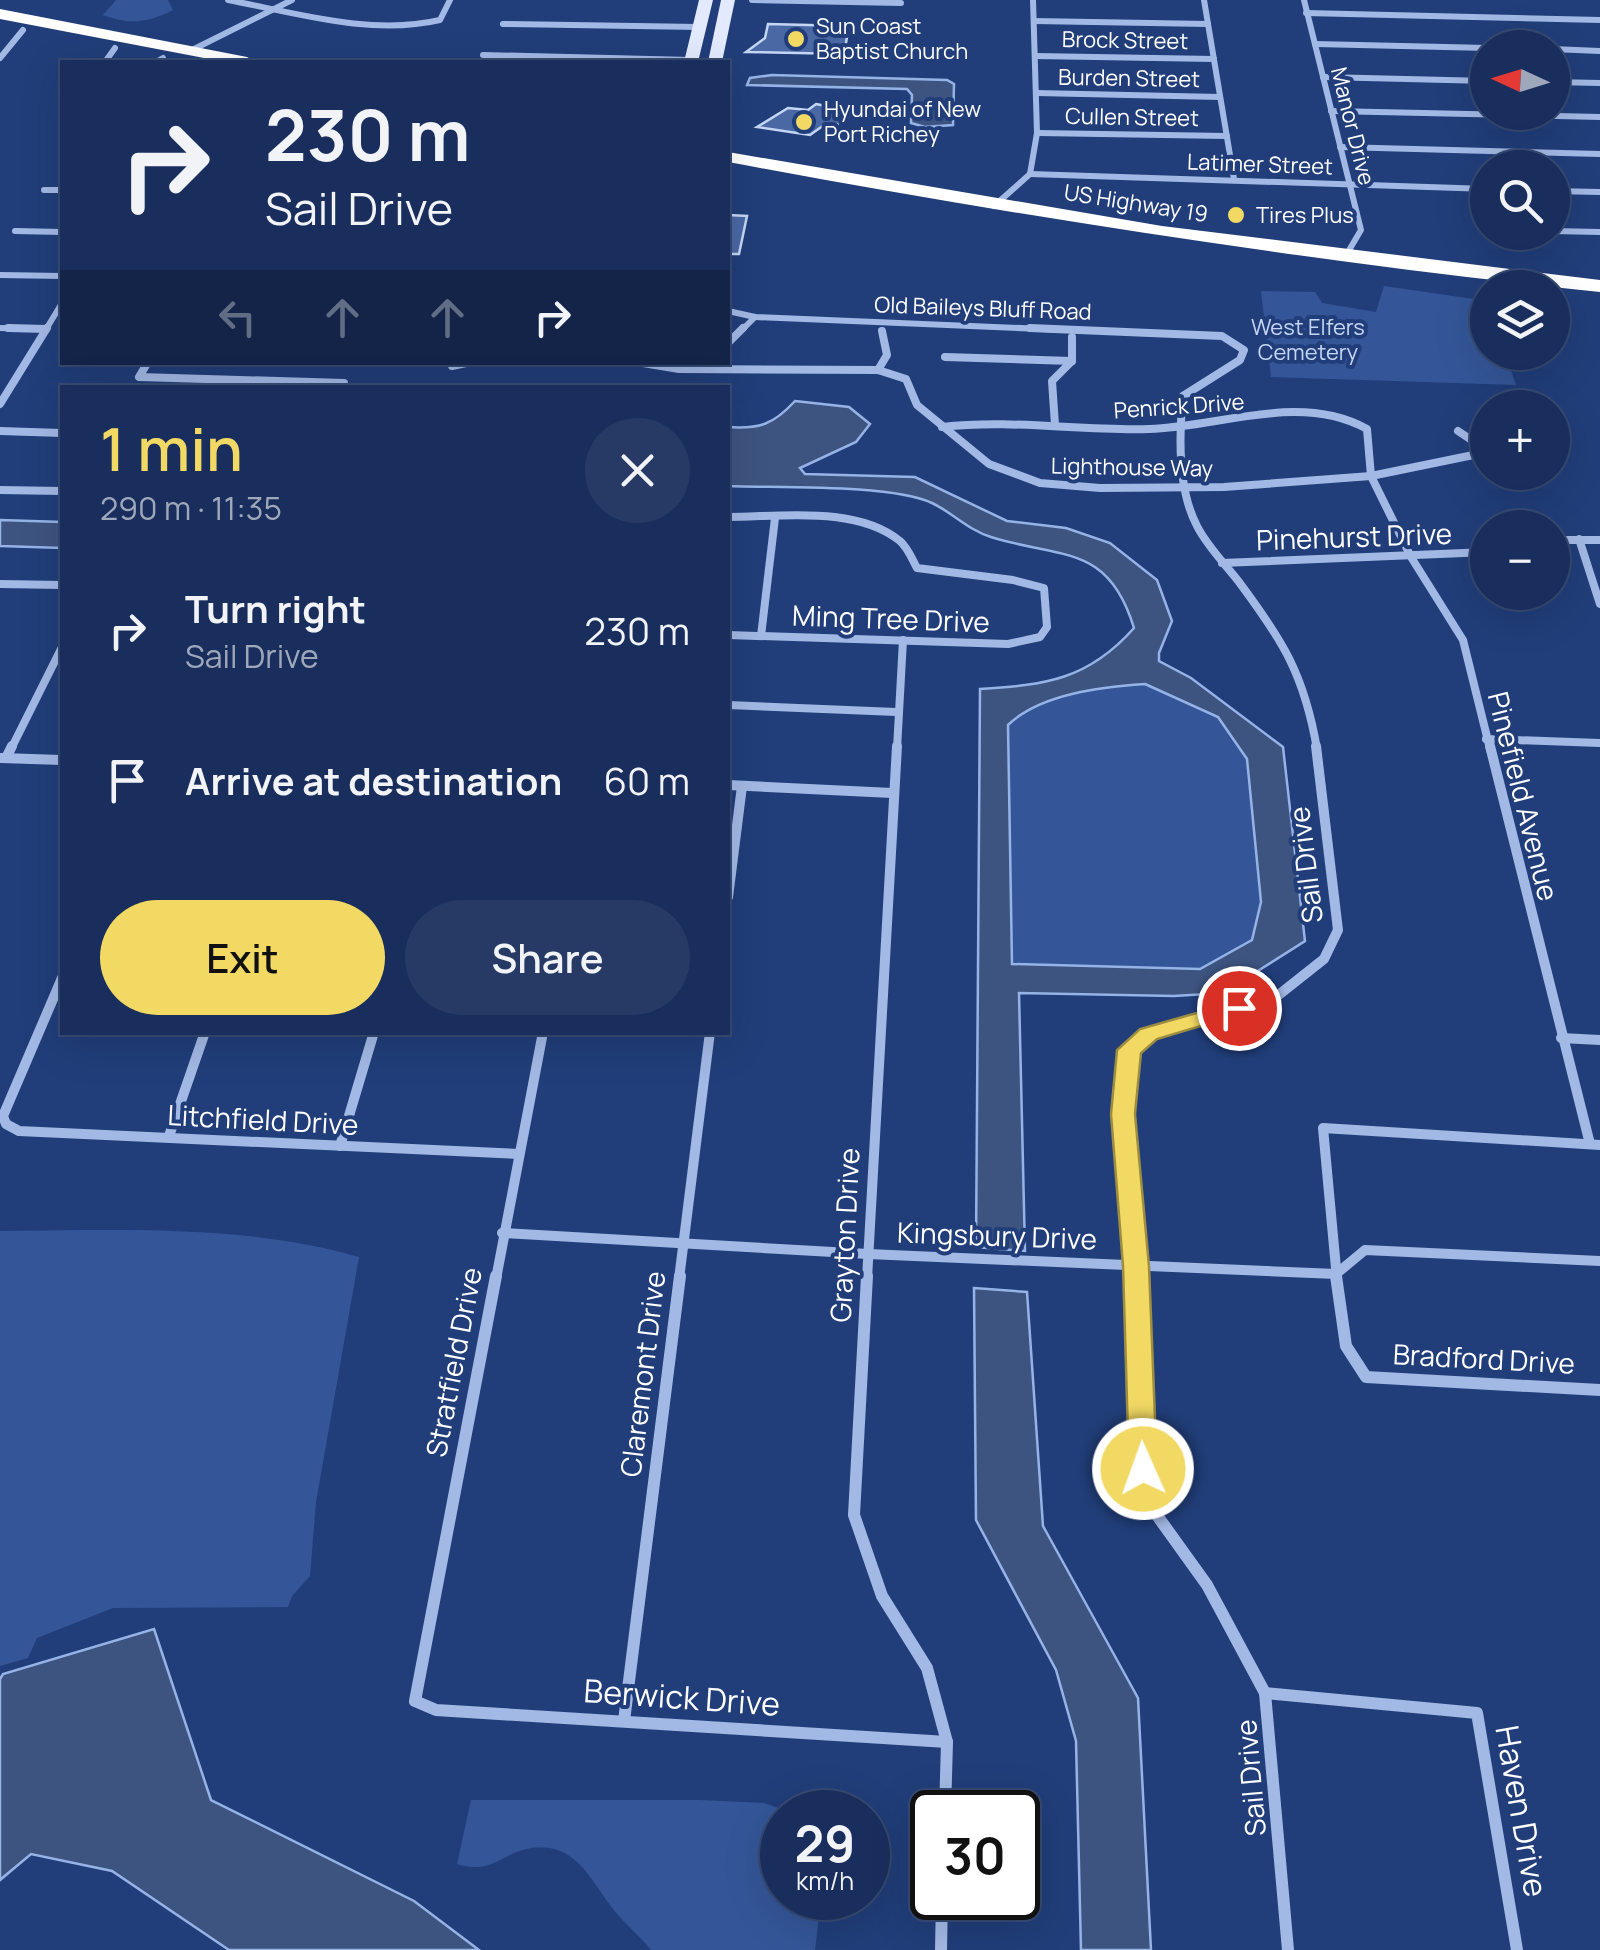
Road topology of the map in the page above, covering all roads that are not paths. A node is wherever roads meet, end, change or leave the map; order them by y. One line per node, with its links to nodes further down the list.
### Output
1 (228, 0): 11 (street)
2 (292, 0): 11 (street)
3 (450, 0): 11 (street)
4 (706, 0): 20 (main road)
5 (717, 0): 12 (main road)
6 (752, 0): 10 (street)
7 (1033, 0): 16 (street)
8 (1204, 0): 18 (street)
9 (1304, 0): 13 (street, Manor Drive)
10 (901, 3)
11 (274, 8): 28 (street)
12 (727, 8): 35 (main road)
13 (1306, 13): 14 (street); 21 (street, Manor Drive)
14 (1600, 20)
15 (0, 21): 19 (highway)
16 (1034, 21): 18 (street); 27 (street)
17 (502, 24): 20 (street)
18 (1208, 24): 30 (street)
19 (31, 26): 25 (highway); 28 (highway); 29 (street)
20 (699, 26): 34 (main road); 35 (main road)
21 (1315, 44): 22 (street); 36 (street, Manor Drive)
22 (1470, 48)
23 (1570, 50): 24 (street)
24 (1600, 50)
25 (110, 55): 31 (highway)
26 (483, 56): 33 (street)
27 (1035, 56): 30 (street, Brock Street); 40 (street)
28 (186, 57): 31 (highway); 32 (highway)
29 (0, 58)
30 (1214, 59): 41 (street)
31 (160, 60)
32 (223, 60)
33 (649, 60)
34 (691, 60)
35 (715, 60)
36 (1323, 76): 37 (street); 42 (street, Manor Drive)
37 (1470, 80)
38 (1570, 82): 39 (street)
39 (1600, 83)
40 (1036, 93): 41 (street, Burden Street); 44 (street)
41 (1220, 97): 45 (street)
42 (1331, 111): 43 (street); 46 (street, Manor Drive)
43 (1600, 118)
44 (1037, 133): 45 (street, Cullen Street); 50 (street)
45 (1227, 136): 51 (street)
46 (1340, 148): 47 (street); 52 (street, Manor Drive)
47 (1600, 154)
48 (730, 156): 58 (highway, US Highway 19)
49 (730, 169): 63 (highway, US Highway 19)
50 (1030, 174): 51 (street, Latimer Street); 58 (street)
51 (1234, 178): 52 (street, Latimer Street)
52 (1350, 186): 53 (street, Latimer Street); 63 (street, Manor Drive)
53 (1470, 189)
54 (44, 190): 55 (street)
55 (60, 190)
56 (1570, 191): 57 (street)
57 (1600, 192)
58 (994, 206): 63 (highway, US Highway 19)
59 (15, 231): 61 (street)
60 (1570, 231): 62 (street)
61 (60, 232)
62 (1600, 232)
63 (1344, 263): 66 (highway); 67 (highway, US Highway 19)
64 (0, 275): 65 (street)
65 (60, 276)
66 (1470, 277)
67 (1470, 284)
68 (1600, 286): 69 (highway)
69 (1570, 287)
70 (1570, 292): 71 (highway)
71 (1600, 299)
72 (60, 305): 76 (street)
73 (730, 311): 74 (street, Old Baileys Bluff Road)
74 (754, 317): 79 (street); 80 (street, Old Baileys Bluff Road)
75 (0, 328): 76 (street)
76 (46, 329): 90 (street)
77 (882, 331): 88 (street)
78 (1072, 337): 82 (street)
79 (730, 341)
80 (1236, 342): 95 (street, Sail Drive)
81 (945, 356): 82 (street)
82 (1072, 361): 93 (street)
83 (146, 365): 91 (street)
84 (456, 365): 86 (street)
85 (655, 365): 87 (street)
86 (452, 366)
87 (710, 366): 88 (street)
88 (878, 370): 94 (street, Lighthouse Way)
89 (0, 379): 90 (street)
90 (15, 380): 92 (street)
91 (344, 383)
92 (0, 404)
93 (1055, 425): 94 (street, Penrick Drive); 95 (street, Penrick Drive)
94 (942, 427): 102 (street, Lighthouse Way)
95 (1180, 428): 101 (street, Penrick Drive); 102 (street, Sail Drive)
96 (1458, 430): 99 (street, Lighthouse Way)
97 (0, 431): 98 (street)
98 (60, 432)
99 (1470, 439)
100 (1470, 456): 101 (street, Lighthouse Way)
101 (1372, 476): 102 (street, Lighthouse Way); 111 (street, Pinefield Avenue)
102 (1186, 489): 112 (street, Sail Drive)
103 (0, 490): 104 (street)
104 (60, 491)
105 (730, 518): 106 (street)
106 (775, 518): 117 (street); 118 (street, Ming Tree Drive)
107 (1570, 539): 108 (street)
108 (1579, 539): 109 (street); 115 (street)
109 (1600, 540)
110 (1470, 553): 111 (street, Pinehurst Drive)
111 (1411, 558): 112 (street, Pinehurst Drive); 122 (street, Pinefield Avenue)
112 (1222, 564): 145 (street, Sail Drive)
113 (0, 584): 114 (street)
114 (60, 585)
115 (1600, 604)
116 (730, 635): 117 (street, Ming Tree Drive)
117 (761, 636): 118 (street, Ming Tree Drive)
118 (903, 640): 121 (street, Grayton Drive)
119 (60, 651): 124 (street)
120 (730, 705): 121 (street)
121 (896, 712): 128 (street, Grayton Drive)
122 (1486, 739): 123 (street); 135 (street, Pinefield Avenue)
123 (1600, 742)
124 (3, 758): 125 (street)
125 (60, 760)
126 (730, 786): 127 (street)
127 (742, 786): 128 (street); 129 (street)
128 (892, 793): 143 (street, Grayton Drive)
129 (730, 882)
130 (60, 983): 137 (street, Litchfield Drive)
131 (203, 1035): 137 (street)
132 (373, 1035): 139 (street)
133 (542, 1035): 140 (street, Stratfield Drive)
134 (710, 1035): 142 (street, Claremont Drive)
135 (1562, 1038): 136 (street); 138 (street, Pinefield Avenue)
136 (1600, 1040)
137 (169, 1136): 139 (street, Litchfield Drive)
138 (1595, 1144): 146 (street)
139 (340, 1146): 140 (street, Litchfield Drive)
140 (518, 1154): 141 (street, Stratfield Drive)
141 (502, 1232): 142 (street, Kingsbury Drive); 149 (street, Stratfield Drive)
142 (684, 1242): 143 (street, Kingsbury Drive); 150 (street, Claremont Drive)
143 (868, 1254): 145 (street, Kingsbury Drive); 151 (street, Grayton Drive)
144 (1600, 1261): 146 (street)
145 (1136, 1266): 146 (street, Kingsbury Drive); 148 (street, Sail Drive)
146 (1336, 1274): 147 (street, Bradford Drive)
147 (1600, 1390)
148 (1265, 1693): 155 (street, Sail Drive); 156 (street, Haven Drive)
149 (415, 1701): 150 (street, Berwick Drive)
150 (624, 1721): 151 (street, Berwick Drive)
151 (947, 1742): 152 (street, Grayton Drive)
152 (946, 1790)
153 (942, 1920): 154 (street)
154 (941, 1950)
155 (1288, 1950)
156 (1518, 1950)

